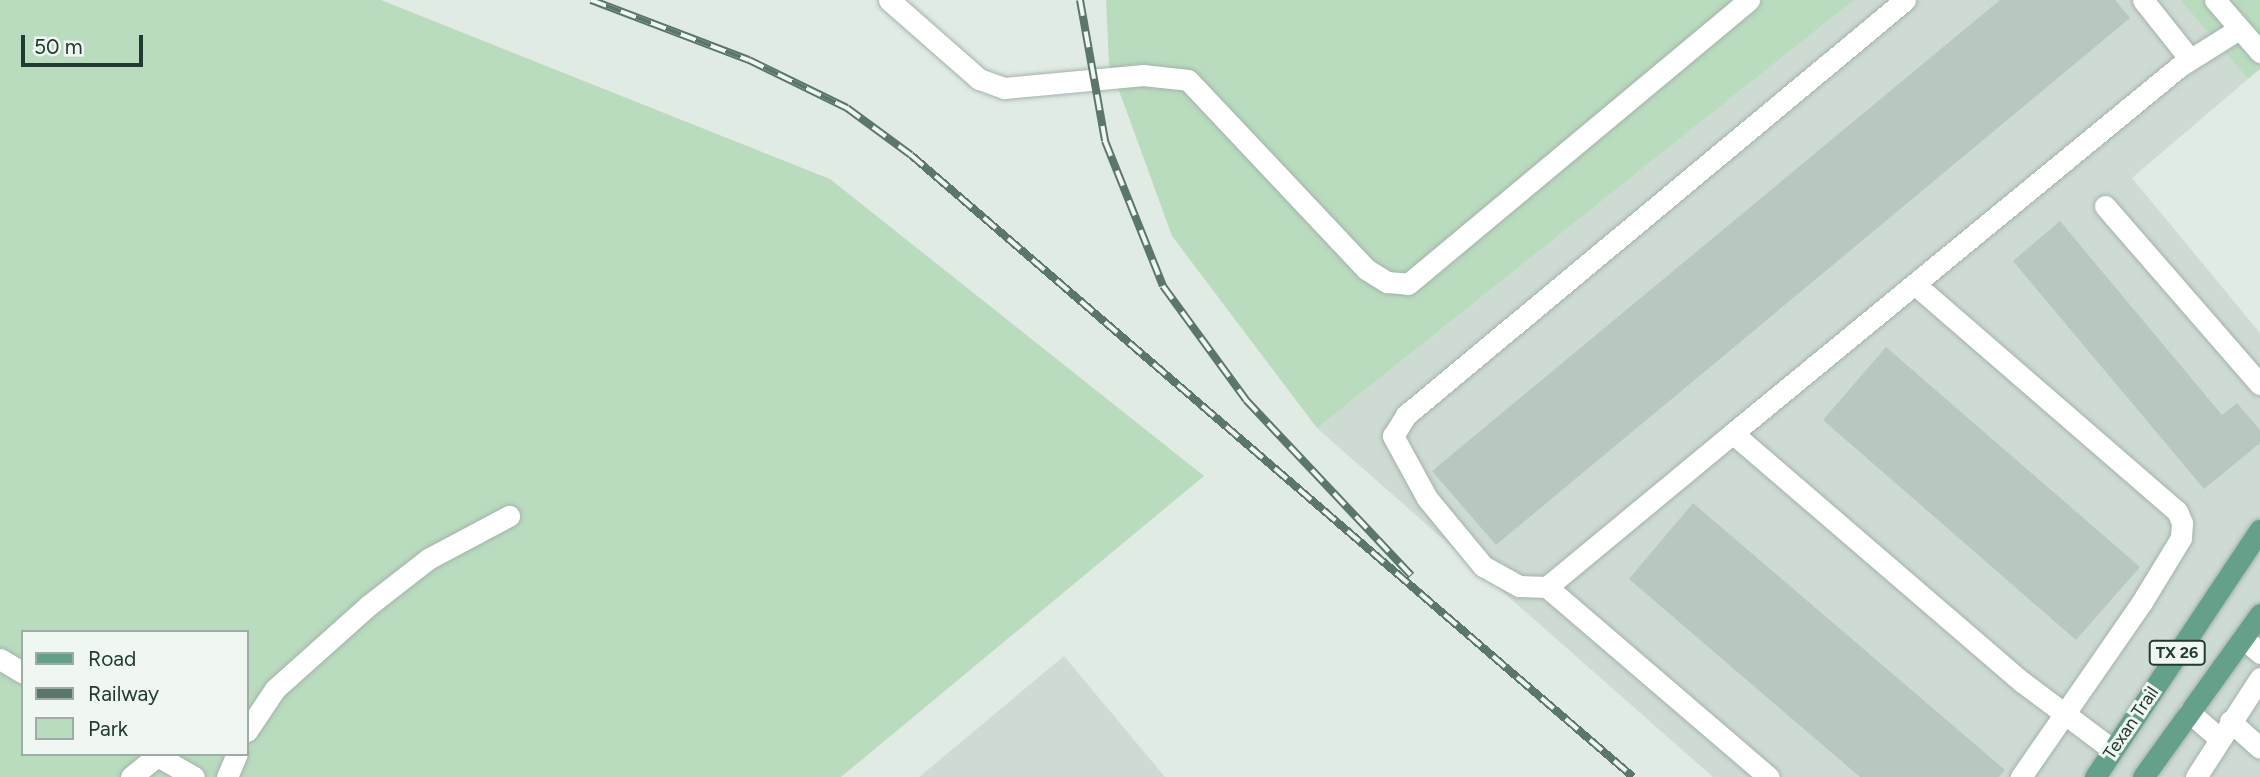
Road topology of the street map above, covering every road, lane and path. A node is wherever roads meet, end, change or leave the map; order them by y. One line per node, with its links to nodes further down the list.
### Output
1 (889, 0): 2 (street)
2 (1749, 0)
3 (1905, 0): 15 (street)
4 (2143, 0): 8 (street)
5 (2215, 0): 6 (street)
6 (2239, 29): 7 (street); 8 (street)
7 (2260, 52)
8 (2190, 59): 10 (street)
9 (2105, 206): 11 (street)
10 (1918, 287): 12 (street); 23 (street)
11 (2260, 384)
12 (1733, 433): 15 (street); 23 (street)
13 (509, 516): 25 (street)
14 (2260, 530): 27 (main road, Texan Trail / TX 26)
15 (1547, 587): 34 (street)
16 (2260, 614): 17 (main road, TX 26)
17 (2242, 638): 18 (street); 22 (main road, TX 26)
18 (2260, 653)
19 (0, 659): 20 (street)
20 (21, 672)
21 (2260, 678): 24 (street)
22 (2189, 712): 24 (street); 37 (main road, TX 26)
23 (2065, 715): 27 (street); 35 (street)
24 (2224, 729): 26 (street); 38 (street)
25 (248, 730)
26 (2260, 748)
27 (2113, 750): 36 (main road, Texan Trail / TX 26)
28 (154, 756): 31 (street)
29 (157, 756): 32 (street)
30 (236, 756): 33 (street)
31 (131, 777)
32 (194, 777)
33 (227, 777)
34 (1769, 777)
35 (2021, 777)
36 (2095, 777)
37 (2143, 777)
38 (2196, 777)

